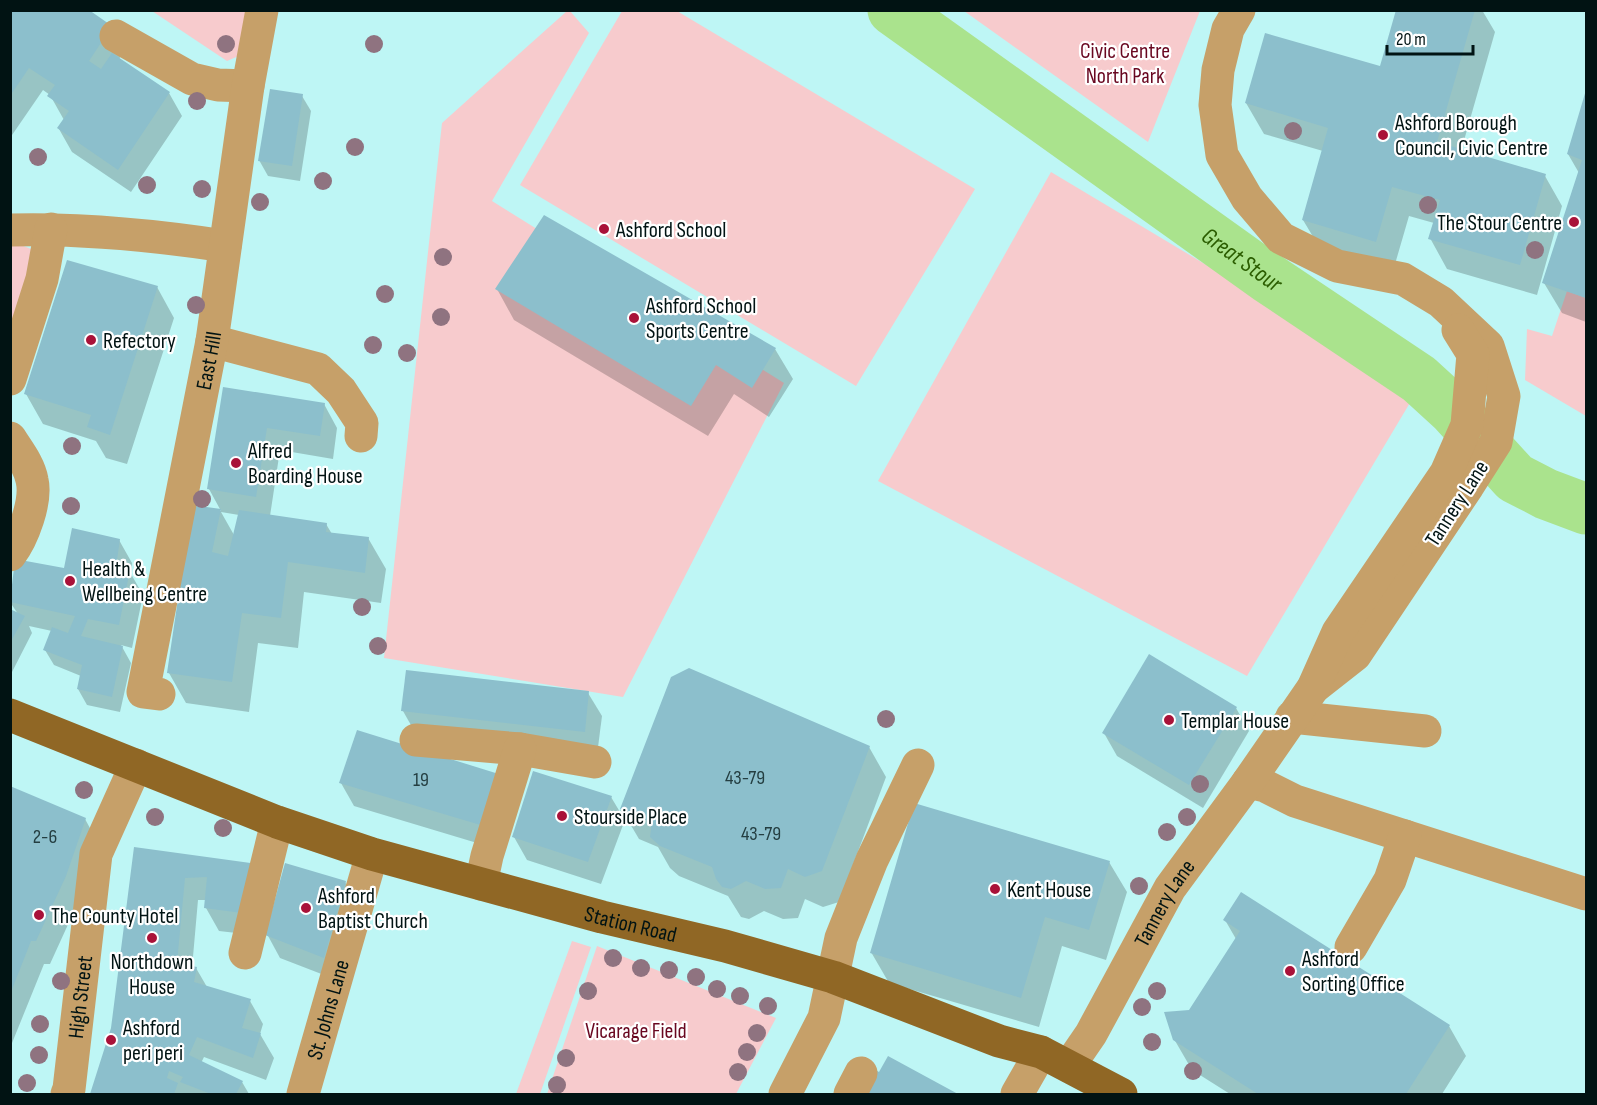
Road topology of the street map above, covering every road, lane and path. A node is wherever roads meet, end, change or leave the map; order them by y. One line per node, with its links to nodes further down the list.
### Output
1 (262, 10): 4 (street, East Hill)
2 (1239, 10): 8 (street, Tannery Lane)
3 (116, 36): 4 (street)
4 (248, 86): 7 (street, East Hill)
5 (51, 229): 6 (street); 7 (street); 10 (street)
6 (10, 230)
7 (225, 246): 9 (street, East Hill)
8 (1441, 302): 13 (street, Tannery Lane); 13 (street, Tannery Lane)
9 (212, 341): 11 (street); 15 (street, East Hill)
10 (10, 380)
11 (361, 436)
12 (10, 438): 14 (street)
13 (1457, 479): 17 (street, Tannery Lane)
14 (10, 555)
15 (146, 700)
16 (10, 715): 22 (main road, Station Road)
17 (1292, 717): 18 (street); 24 (street, Tannery Lane)
18 (1425, 731)
19 (416, 740): 20 (street)
20 (520, 749): 21 (street); 28 (street)
21 (595, 762)
22 (136, 765): 25 (main road, Station Road); 34 (street, High Street)
23 (918, 765): 32 (street)
24 (1248, 782): 26 (street); 33 (street, Tannery Lane)
25 (277, 822): 27 (main road, Station Road); 31 (street)
26 (1405, 836): 29 (street); 30 (street)
27 (372, 854): 28 (main road, Station Road); 35 (street, St. Johns Lane)
28 (481, 884): 32 (main road, Station Road)
29 (1587, 894)
30 (1351, 948)
31 (245, 953)
32 (833, 977): 33 (main road, Station Road); 36 (street)
33 (1055, 1059): 37 (street, Tannery Lane); 38 (main road, Station Road)
34 (67, 1095)
35 (303, 1095)
36 (785, 1095)
37 (1017, 1095)
38 (1121, 1095)

